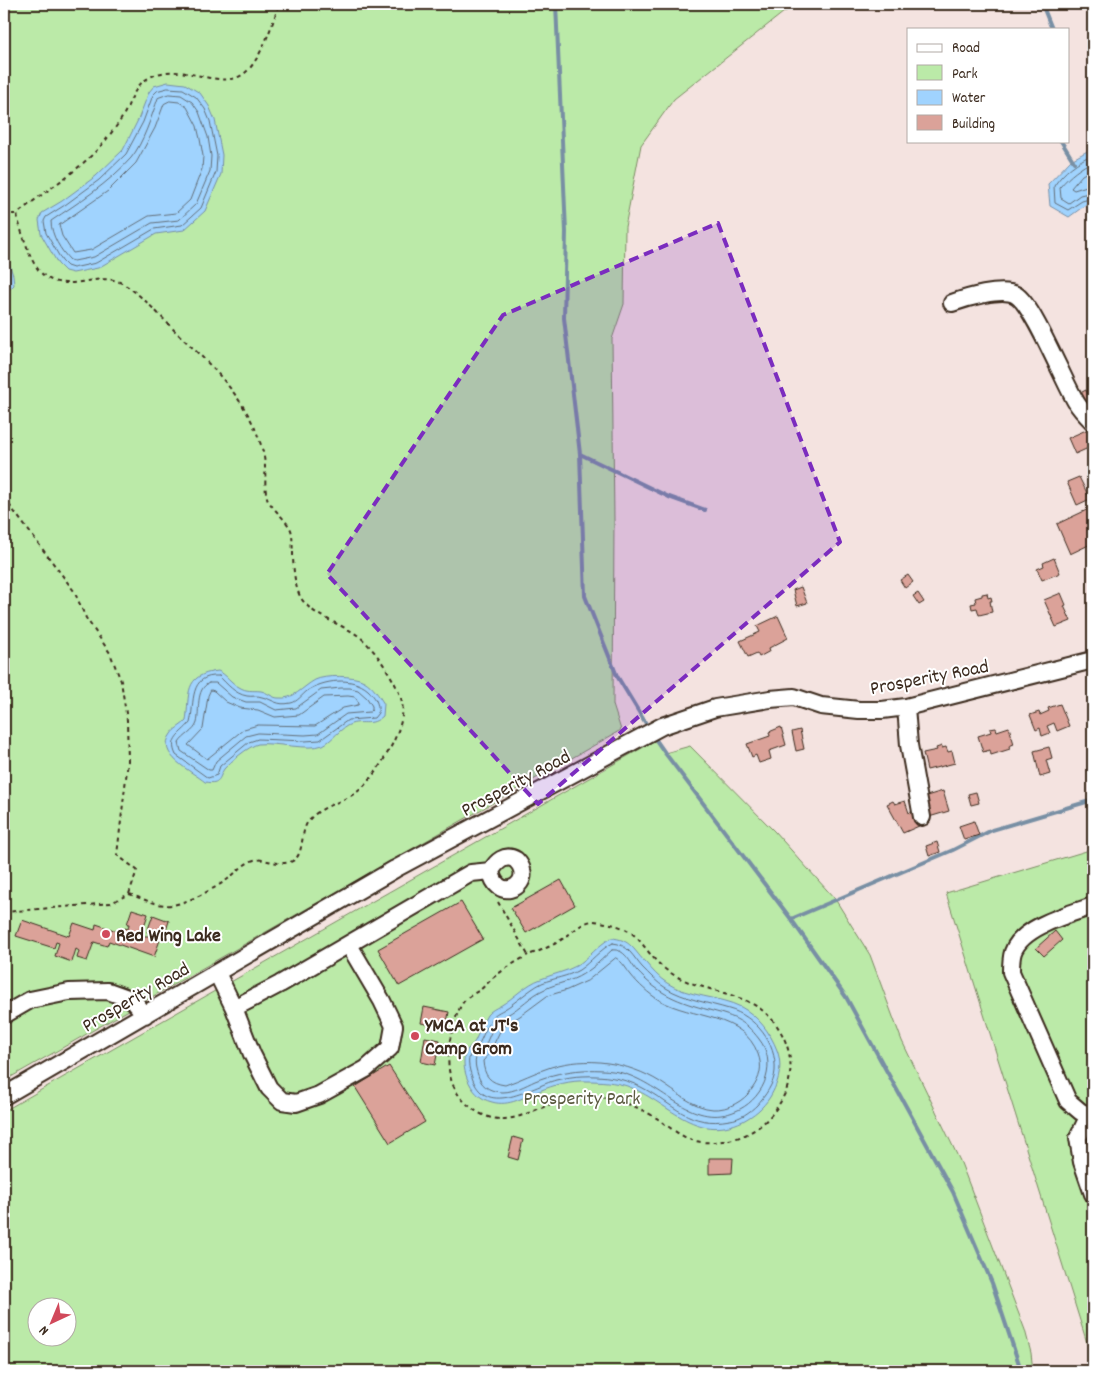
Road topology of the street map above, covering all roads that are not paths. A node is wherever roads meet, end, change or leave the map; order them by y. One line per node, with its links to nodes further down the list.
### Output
1 (952, 303): 2 (street)
2 (1093, 422)
3 (1093, 660): 4 (street, Prosperity Road)
4 (906, 707): 5 (street); 9 (street, Prosperity Road)
5 (922, 817)
6 (491, 871): 6 (street); 8 (street)
7 (1093, 906): 14 (street)
8 (349, 945): 10 (street); 10 (street)
9 (218, 973): 10 (street); 12 (street, Prosperity Road)
10 (234, 1008)
11 (4, 1015): 12 (street)
12 (145, 1015): 13 (street, Prosperity Road)
13 (4, 1096)
14 (1091, 1115): 15 (street)
15 (1087, 1154): 16 (street)
16 (1093, 1194)

